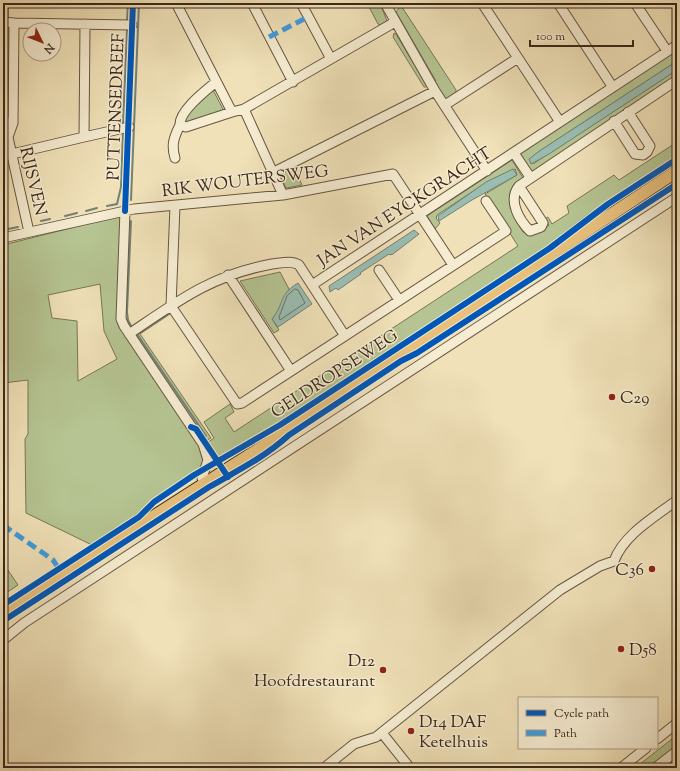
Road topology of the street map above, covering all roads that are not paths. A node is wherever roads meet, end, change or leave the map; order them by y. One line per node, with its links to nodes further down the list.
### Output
1 (4, 3): 9 (street)
2 (176, 3): 19 (street)
3 (252, 3): 20 (street)
4 (301, 3): 17 (street)
5 (558, 3): 21 (street)
6 (635, 3): 15 (street)
7 (389, 4): 10 (street)
8 (486, 4): 16 (street)
9 (3, 22): 11 (street)
10 (395, 22): 17 (street); 22 (street)
11 (14, 23): 12 (street); 32 (street, RIJSVEN)
12 (85, 24): 13 (street); 33 (street)
13 (132, 25)
14 (677, 45): 15 (street, JAN VAN EYCKGRACHT)
15 (667, 52): 21 (street, JAN VAN EYCKGRACHT)
16 (518, 58): 23 (street); 29 (street)
17 (331, 59): 20 (street)
18 (677, 80): 26 (street)
19 (216, 82): 25 (street); 30 (street)
20 (292, 82): 24 (street)
21 (612, 86): 29 (street, JAN VAN EYCKGRACHT)
22 (435, 91): 23 (street); 39 (street)
23 (445, 105): 37 (street)
24 (244, 109): 25 (street); 39 (street)
25 (232, 112): 30 (street)
26 (628, 112): 28 (street); 28 (street)
27 (3, 115): 32 (street, RIJSVEN)
28 (614, 121): 40 (street)
29 (560, 122): 34 (street, JAN VAN EYCKGRACHT)
30 (180, 125): 36 (street)
31 (129, 127): 33 (street)
32 (8, 137): 35 (street, RIJSVEN)
33 (84, 137): 35 (street)
34 (514, 153): 37 (street, JAN VAN EYCKGRACHT); 40 (street, JAN VAN EYCKGRACHT)
35 (12, 154): 48 (street, RIJSVEN)
36 (175, 158)
37 (487, 171): 47 (street, JAN VAN EYCKGRACHT)
38 (677, 171): 59 (main road, GELDROPSEWEG)
39 (274, 172): 42 (street)
40 (530, 177): 41 (street)
41 (518, 186)
42 (283, 195): 45 (street, RIK WOUTERSWEG); 47 (street, RIK WOUTERSWEG)
43 (677, 197): 64 (street)
44 (486, 201): 50 (street)
45 (175, 206): 46 (street, RIK WOUTERSWEG); 55 (street)
46 (125, 211): 48 (street, RIK WOUTERSWEG); 56 (street)
47 (420, 214): 50 (street); 53 (street, JAN VAN EYCKGRACHT)
48 (29, 232): 49 (street, RIK WOUTERSWEG)
49 (3, 238)
50 (453, 265): 54 (street)
51 (379, 270): 54 (street)
52 (228, 275): 53 (street); 55 (street); 58 (street)
53 (312, 285): 57 (street)
54 (399, 300): 57 (street)
55 (171, 306): 56 (street); 58 (street)
56 (129, 334): 60 (street)
57 (345, 336): 58 (street)
58 (291, 371)
59 (288, 428): 60 (main road, GELDROPSEWEG); 62 (main road, GELDROPSEWEG)
60 (202, 478): 62 (main road, GELDROPSEWEG)
61 (677, 500): 66 (street)
62 (160, 511): 63 (main road, GELDROPSEWEG)
63 (3, 613)
64 (3, 640)
65 (677, 723): 67 (street)
66 (382, 732): 70 (street); 71 (street)
67 (658, 738)
68 (645, 749): 72 (street)
69 (677, 751): 73 (street)
70 (324, 768)
71 (410, 768)
72 (621, 768)
73 (655, 768)

